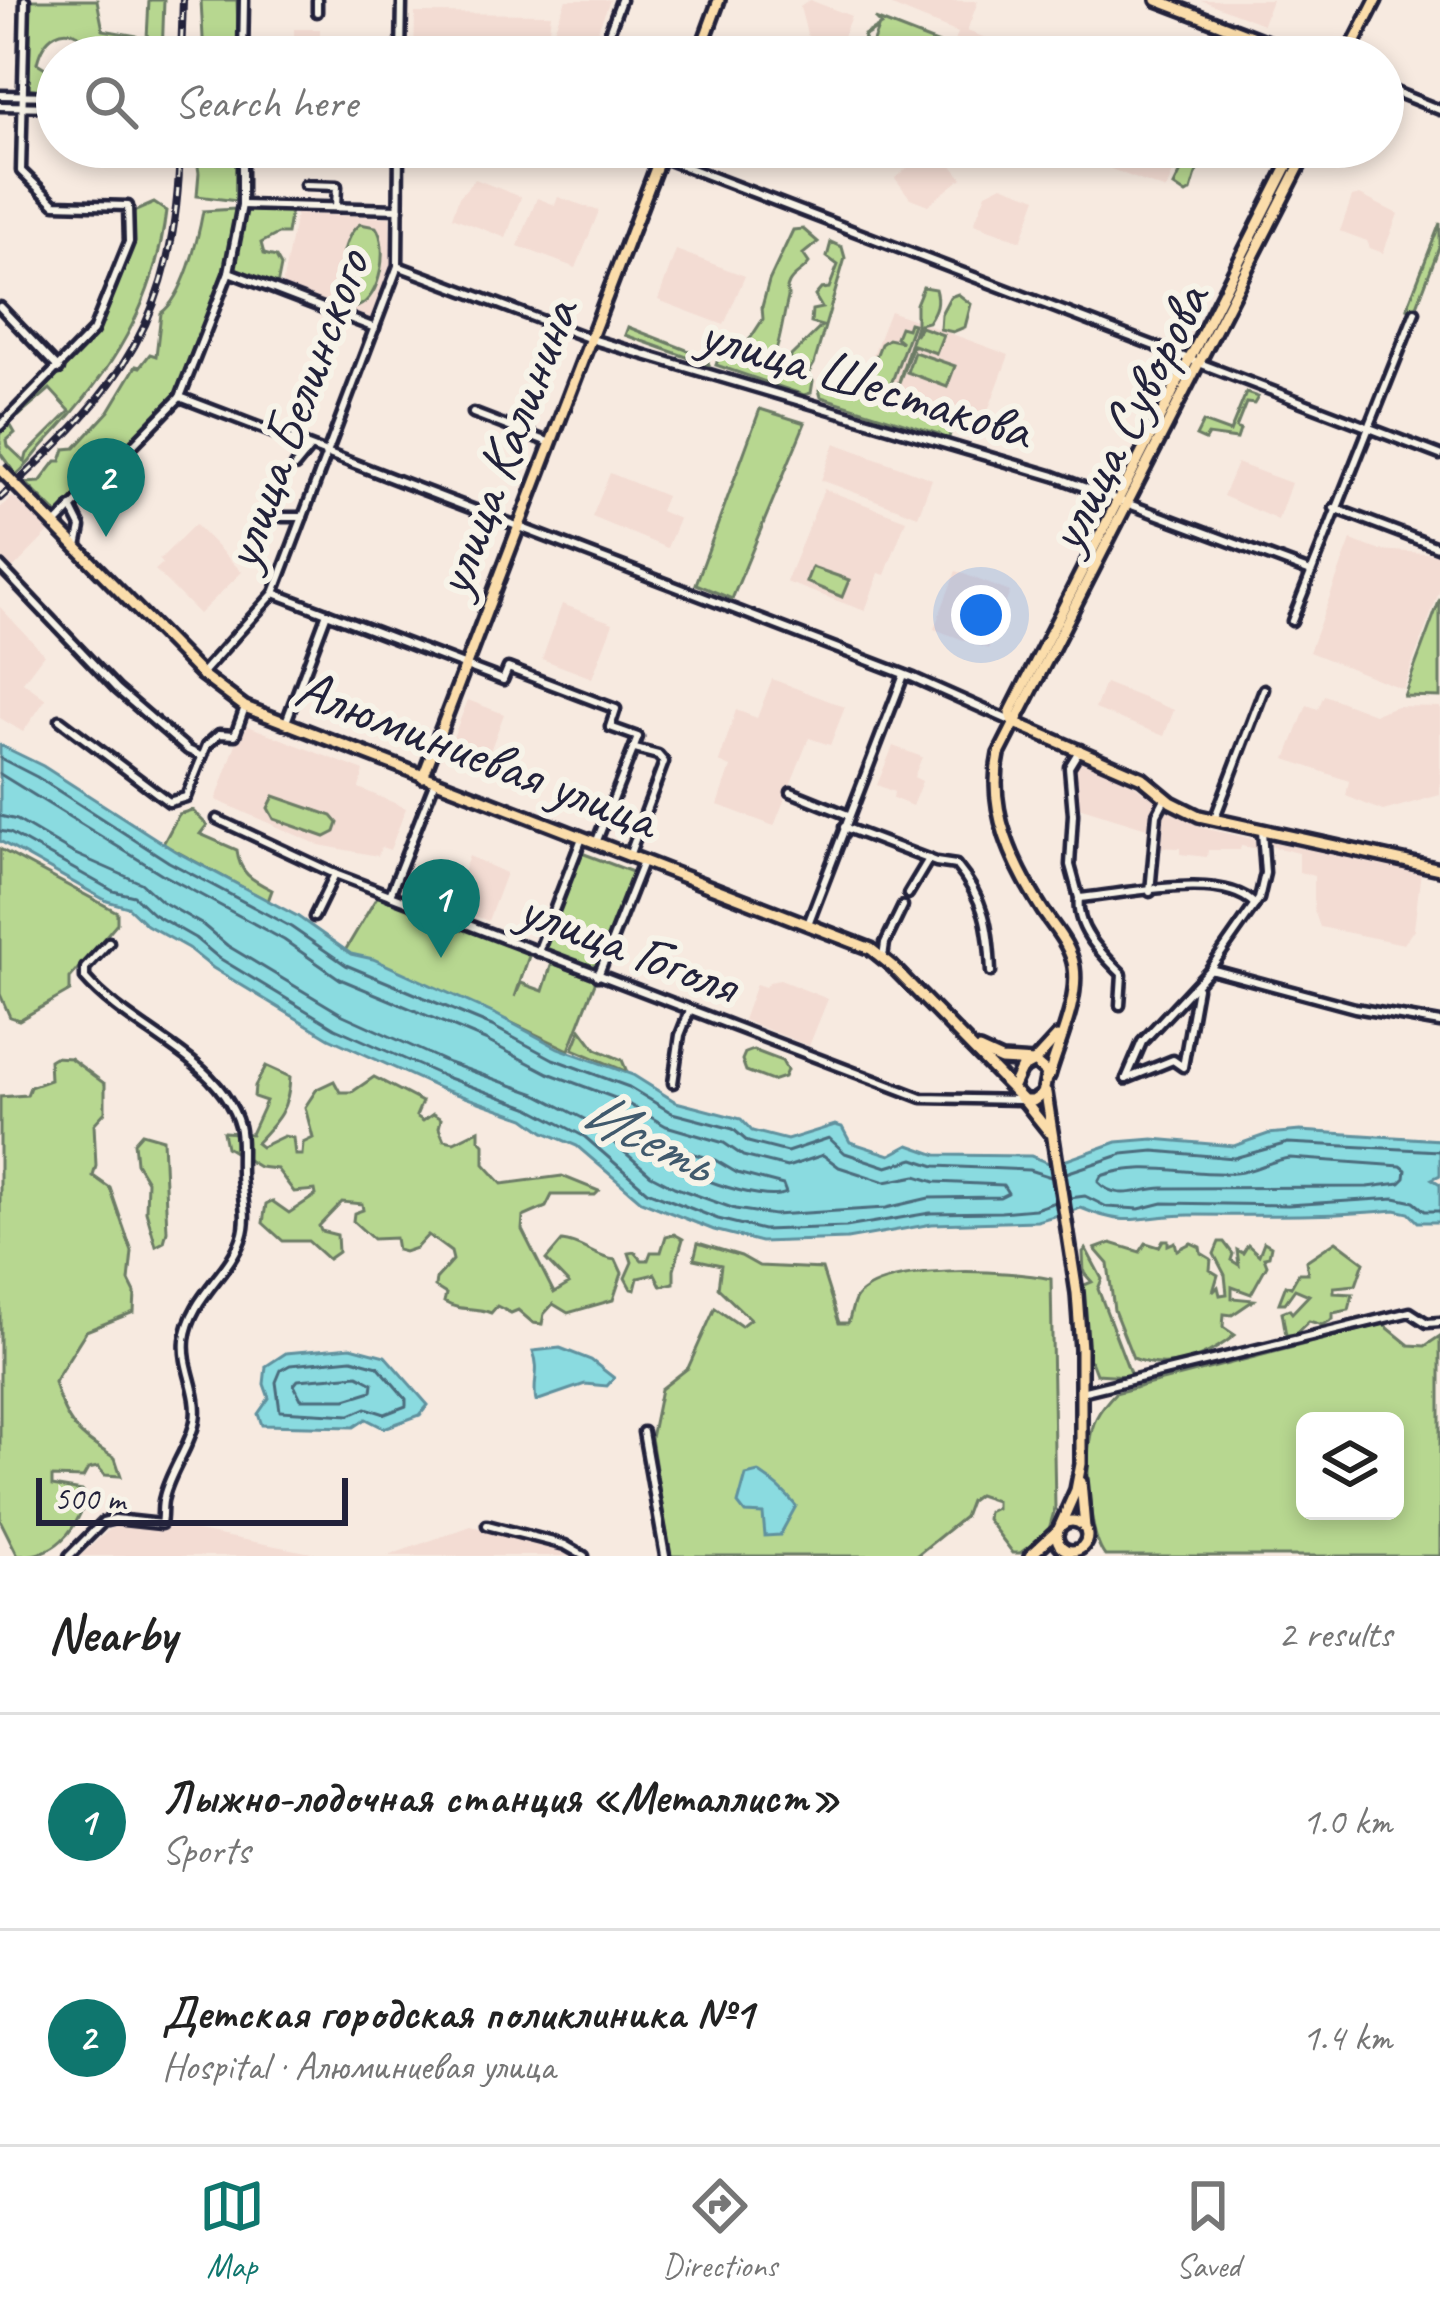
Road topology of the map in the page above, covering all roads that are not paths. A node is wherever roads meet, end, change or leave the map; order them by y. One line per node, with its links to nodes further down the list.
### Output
1 (25, 0): 18 (street)
2 (244, 0): 10 (street)
3 (317, 0): 9 (street)
4 (402, 0): 11 (street)
5 (621, 0): 12 (street)
6 (719, 0): 13 (main road)
7 (1158, 0): 14 (main road)
8 (1376, 0): 15 (main road)
9 (317, 12)
10 (243, 36)
11 (401, 36)
12 (608, 36)
13 (706, 36)
14 (1251, 36)
15 (1358, 36)
16 (0, 95): 18 (street)
17 (1404, 95): 23 (street)
18 (23, 96): 19 (street); 21 (street)
19 (36, 96)
20 (0, 106): 21 (street)
21 (23, 106): 22 (street); 41 (street)
22 (36, 106)
23 (1440, 110)
24 (242, 168): 31 (street)
25 (399, 168): 33 (street, улица Белинского)
26 (656, 168): 39 (main road, улица Калинина)
27 (703, 168): 40 (street)
28 (1288, 168): 40 (main road, улица Суворова)
29 (1298, 168): 40 (main road, улица Суворова)
30 (305, 185): 32 (street)
31 (242, 205): 32 (street); 35 (street)
32 (336, 207): 33 (street)
33 (399, 209): 34 (street, улица Белинского)
34 (398, 266): 38 (street, улица Белинского); 39 (street, улица Шестакова)
35 (229, 272): 38 (street); 42 (street)
36 (0, 308): 41 (street)
37 (1415, 312): 45 (street)
38 (375, 328): 48 (street, улица Белинского)
39 (591, 339): 46 (main road, улица Калинина); 52 (street, улица Шестакова)
40 (1194, 362): 45 (street); 52 (main road, улица Суворова)
41 (59, 369): 44 (street)
42 (179, 397): 47 (street); 53 (street)
43 (473, 412): 46 (street)
44 (0, 426)
45 (1370, 429): 49 (street); 54 (street)
46 (550, 443): 58 (main road, улица Калинина)
47 (309, 449): 48 (street); 50 (street)
48 (326, 455): 56 (street, улица Белинского); 58 (street)
49 (1440, 455)
50 (295, 466)
51 (0, 469): 57 (main road, Алюминиевая улица, bridge)
52 (1123, 502): 62 (street, улица Шестакова); 72 (main road, улица Суворова)
53 (71, 507): 57 (street); 59 (street)
54 (1334, 508): 60 (street); 62 (street)
55 (282, 517): 56 (street)
56 (303, 518): 63 (street, улица Белинского)
57 (55, 525): 59 (main road, Алюминиевая улица)
58 (518, 529): 66 (main road, улица Калинина); 68 (street)
59 (76, 547): 67 (main road, Алюминиевая улица)
60 (1440, 548)
61 (0, 566): 76 (street)
62 (1310, 572): 65 (street)
63 (274, 593): 64 (street); 67 (street, улица Белинского)
64 (327, 613): 66 (street); 73 (street)
65 (1292, 621)
66 (466, 666): 75 (street); 77 (main road, улица Калинина)
67 (201, 674): 70 (main road, Алюминиевая улица)
68 (904, 675): 72 (street); 81 (street)
69 (1264, 689): 83 (street)
70 (245, 707): 73 (main road, Алюминиевая улица); 76 (street)
71 (60, 720): 76 (street)
72 (1012, 722): 74 (main road); 113 (main road, улица Суворова)
73 (285, 725): 77 (main road, Алюминиевая улица)
74 (1080, 748): 80 (main road); 96 (street)
75 (634, 749): 87 (street); 88 (street)
76 (201, 756)
77 (423, 777): 78 (main road, Алюминиевая улица)
78 (436, 781): 86 (main road, Алюминиевая улица); 95 (street)
79 (791, 792): 81 (street)
80 (1166, 797): 83 (main road); 93 (street)
81 (848, 815): 84 (street)
82 (218, 819): 92 (street, улица Гоголя)
83 (1214, 820): 85 (main road)
84 (844, 827): 89 (street); 100 (street)
85 (1262, 831): 91 (main road); 97 (street)
86 (582, 838): 87 (main road, Алюминиевая улица); 104 (street)
87 (596, 843): 88 (main road, Алюминиевая улица)
88 (628, 856): 90 (main road, Алюминиевая улица)
89 (929, 859): 94 (street); 107 (street)
90 (643, 861): 100 (main road, Алюминиевая улица); 108 (street)
91 (1440, 868)
92 (335, 874): 95 (street, улица Гоголя); 99 (street)
93 (1150, 892): 96 (street); 97 (street)
94 (908, 894)
95 (390, 895): 104 (street, улица Гоголя)
96 (1078, 898): 110 (street)
97 (1256, 904): 106 (street)
98 (903, 906): 102 (street)
99 (314, 917)
100 (808, 924): 103 (main road, Алюминиевая улица)
101 (109, 942): 131 (street)
102 (885, 943): 103 (street); 105 (street)
103 (871, 949): 105 (main road, Алюминиевая улица)
104 (538, 953): 108 (street, улица Гоголя)
105 (883, 957): 114 (main road, Алюминиевая улица)
106 (1210, 969): 109 (street); 112 (street)
107 (991, 972)
108 (598, 976): 111 (street, улица Гоголя)
109 (1198, 984): 109 (street)
110 (1120, 1006)
111 (690, 1010): 116 (street); 119 (street, улица Гоголя)
112 (1440, 1023)
113 (1060, 1033): 115 (main road); 117 (main road, улица Суворова)
114 (969, 1043): 115 (main road); 118 (main road, Алюминиевая улица)
115 (1034, 1062): 117 (main road); 118 (main road)
116 (673, 1083)
117 (1047, 1084): 120 (main road); 121 (main road)
118 (1012, 1088): 119 (street); 120 (main road)
119 (991, 1097): 120 (street, улица Гоголя)
120 (1024, 1100): 121 (main road)
121 (1054, 1150): 123 (main road)
122 (1440, 1322): 123 (street)
123 (1081, 1392): 125 (main road)
124 (643, 1432): 133 (street)
125 (1081, 1464): 127 (main road); 128 (main road)
126 (487, 1525): 132 (street)
127 (1059, 1528): 128 (main road); 129 (main road); 134 (main road)
128 (1086, 1532): 129 (main road); 130 (main road)
129 (1069, 1551): 130 (main road); 134 (main road)
130 (1088, 1553)
131 (69, 1556)
132 (584, 1556)
133 (664, 1556)
134 (1031, 1556)

